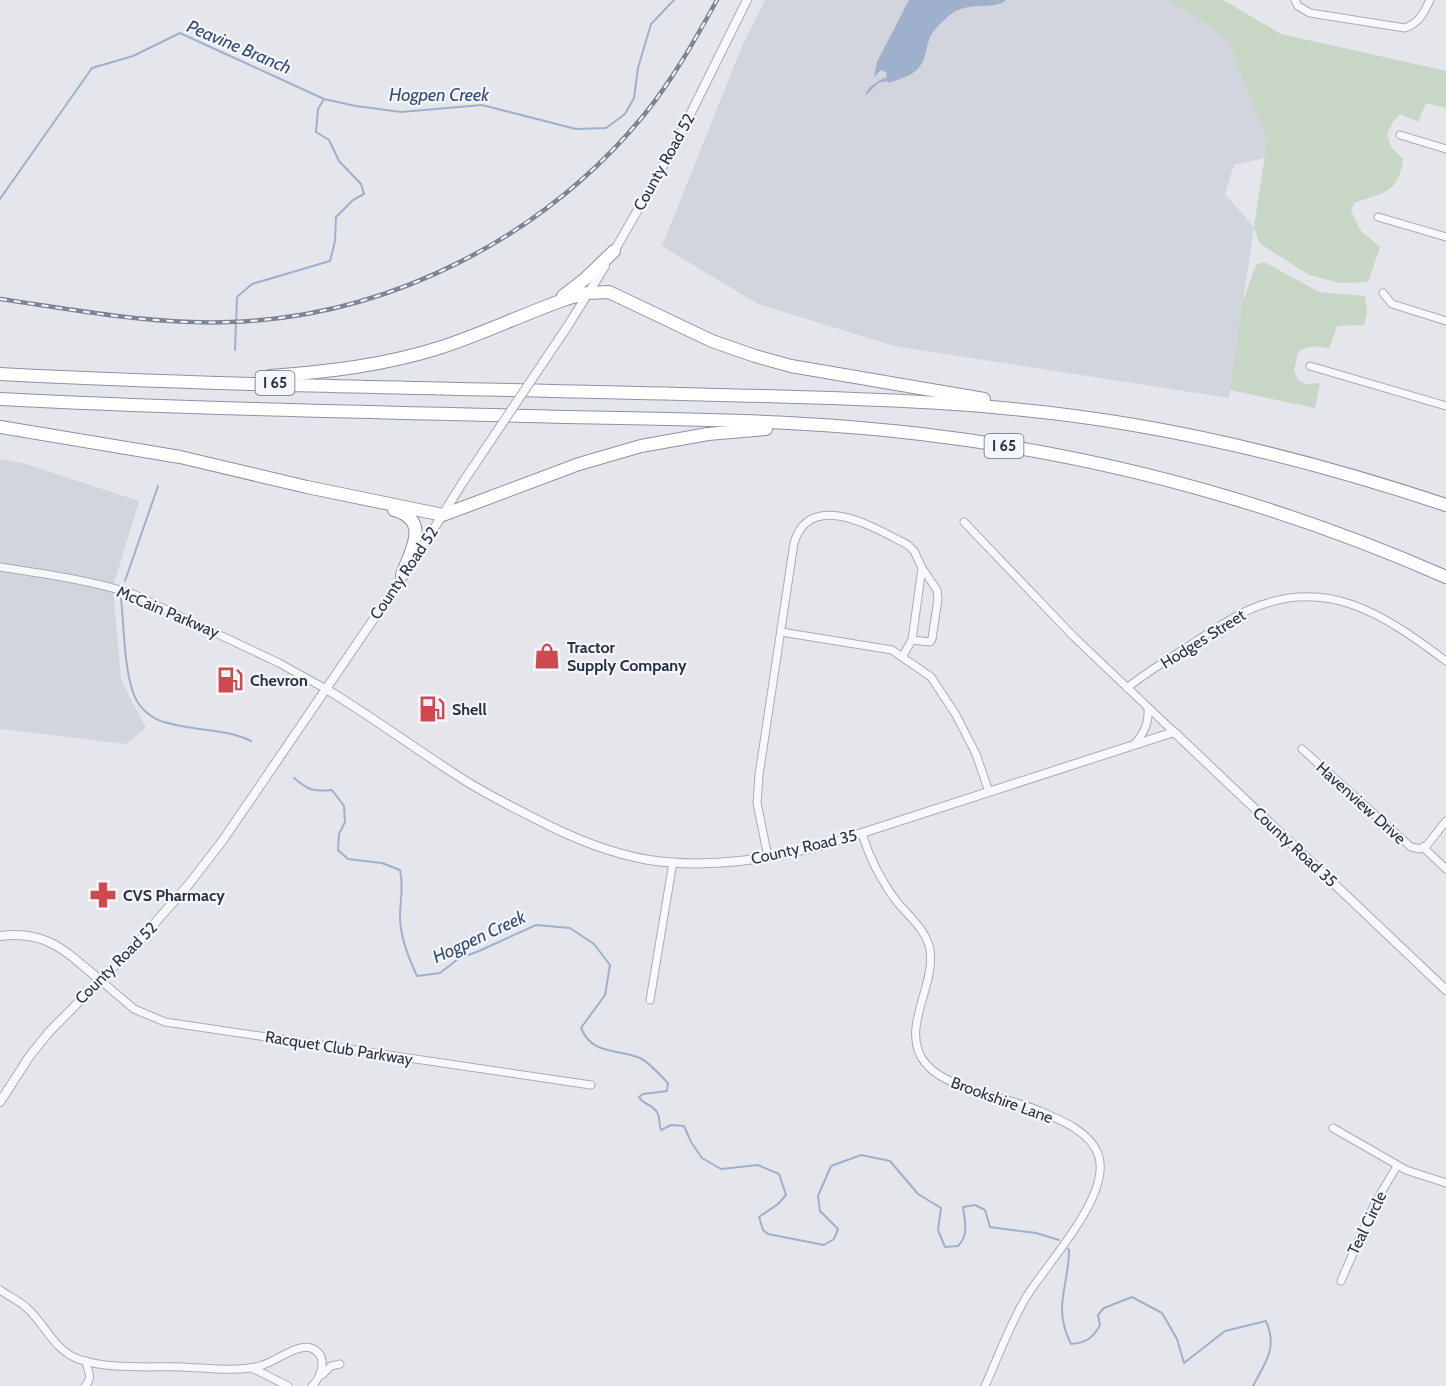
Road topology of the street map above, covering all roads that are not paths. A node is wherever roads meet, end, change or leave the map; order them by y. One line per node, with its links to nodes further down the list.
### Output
1 (747, 0): 8 (street, County Road 52)
2 (1295, 0): 3 (street)
3 (1430, 0)
4 (1400, 135): 5 (street)
5 (1446, 149)
6 (1378, 217): 7 (street)
7 (1446, 237)
8 (614, 251): 9 (street, County Road 52); 11 (highway)
9 (587, 293): 11 (highway); 18 (highway); 23 (street, County Road 52, bridge)
10 (1383, 293): 12 (street)
11 (551, 304): 15 (highway)
12 (1446, 321)
13 (1310, 366): 17 (street)
14 (0, 374): 15 (highway, I 65)
15 (182, 381): 18 (highway, I 65)
16 (0, 399): 20 (highway, I 65)
17 (1446, 406)
18 (1120, 423): 22 (highway, I 65)
19 (0, 427): 21 (highway)
20 (861, 428): 23 (highway); 28 (highway, I 65)
21 (324, 490): 23 (highway); 27 (highway)
22 (1446, 505)
23 (443, 515): 27 (street, County Road 52)
24 (964, 522): 34 (street)
25 (0, 567): 33 (street, McCain Parkway)
26 (922, 568): 29 (street); 30 (street); 30 (street)
27 (402, 575): 33 (street, County Road 52)
28 (1446, 578)
29 (781, 632): 31 (street); 43 (street)
30 (912, 640): 31 (street)
31 (902, 657): 39 (street)
32 (1446, 661): 34 (street, Hodges Street)
33 (326, 688): 44 (street, County Road 35); 47 (street, County Road 52)
34 (1127, 688): 35 (street)
35 (1148, 708): 36 (street); 37 (street)
36 (1174, 732): 37 (street, County Road 35); 48 (street, County Road 35)
37 (1134, 745): 39 (street, County Road 35)
38 (1302, 749): 42 (street, Havenview Drive)
39 (989, 792): 41 (street, County Road 35)
40 (1446, 821): 42 (street, Havenview Drive)
41 (862, 833): 43 (street, County Road 35); 64 (street, Brookshire Lane)
42 (1423, 847): 45 (street, Havenview Drive)
43 (768, 857): 44 (street, County Road 35)
44 (673, 862): 49 (street)
45 (1446, 869)
46 (0, 936): 47 (street)
47 (100, 980): 50 (street, Racquet Club Parkway); 51 (street, County Road 52)
48 (1446, 990)
49 (650, 1000)
50 (591, 1085)
51 (0, 1102)
52 (1333, 1128): 53 (street)
53 (1397, 1166): 54 (street); 55 (street, Teal Circle)
54 (1446, 1183)
55 (1341, 1281)
56 (0, 1290): 57 (street)
57 (86, 1361): 59 (street); 61 (street)
58 (340, 1364): 60 (street)
59 (249, 1368): 60 (street); 62 (street)
60 (321, 1376): 63 (street)
61 (85, 1386)
62 (288, 1386)
63 (312, 1386)
64 (985, 1386)

